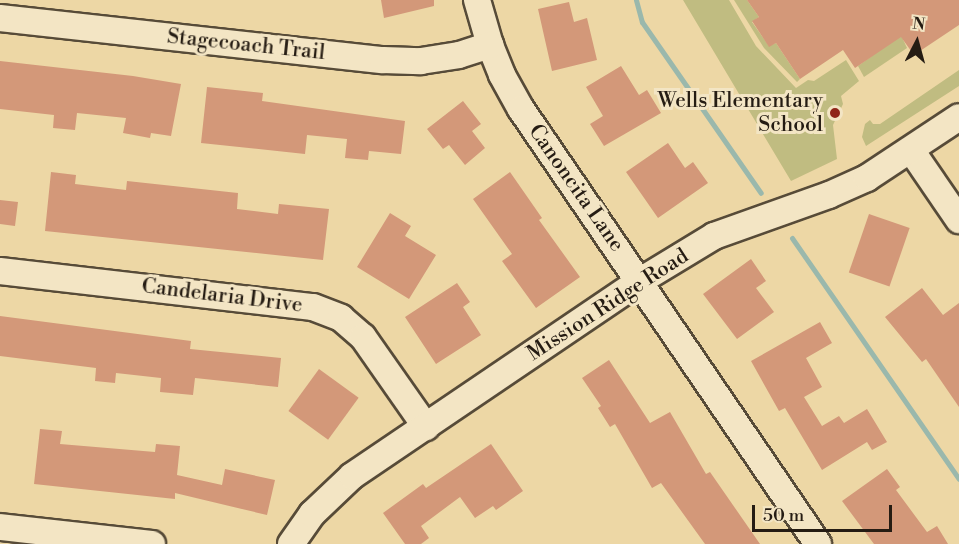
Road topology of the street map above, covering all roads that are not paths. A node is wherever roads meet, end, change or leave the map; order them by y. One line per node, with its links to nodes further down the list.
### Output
1 (477, 0): 3 (street, Canoncita Lane)
2 (0, 18): 3 (street, Stagecoach Trail)
3 (490, 45): 8 (street, Canoncita Lane)
4 (959, 117): 5 (street, Mission Ridge Road)
5 (911, 150): 6 (street); 8 (street, Mission Ridge Road)
6 (959, 220)
7 (0, 271): 9 (street, Candelaria Drive)
8 (640, 281): 9 (street, Mission Ridge Road); 13 (street, Canoncita Lane)
9 (426, 427): 12 (street, Mission Ridge Road)
10 (0, 527): 11 (street)
11 (152, 544)
12 (291, 544)
13 (818, 544)

